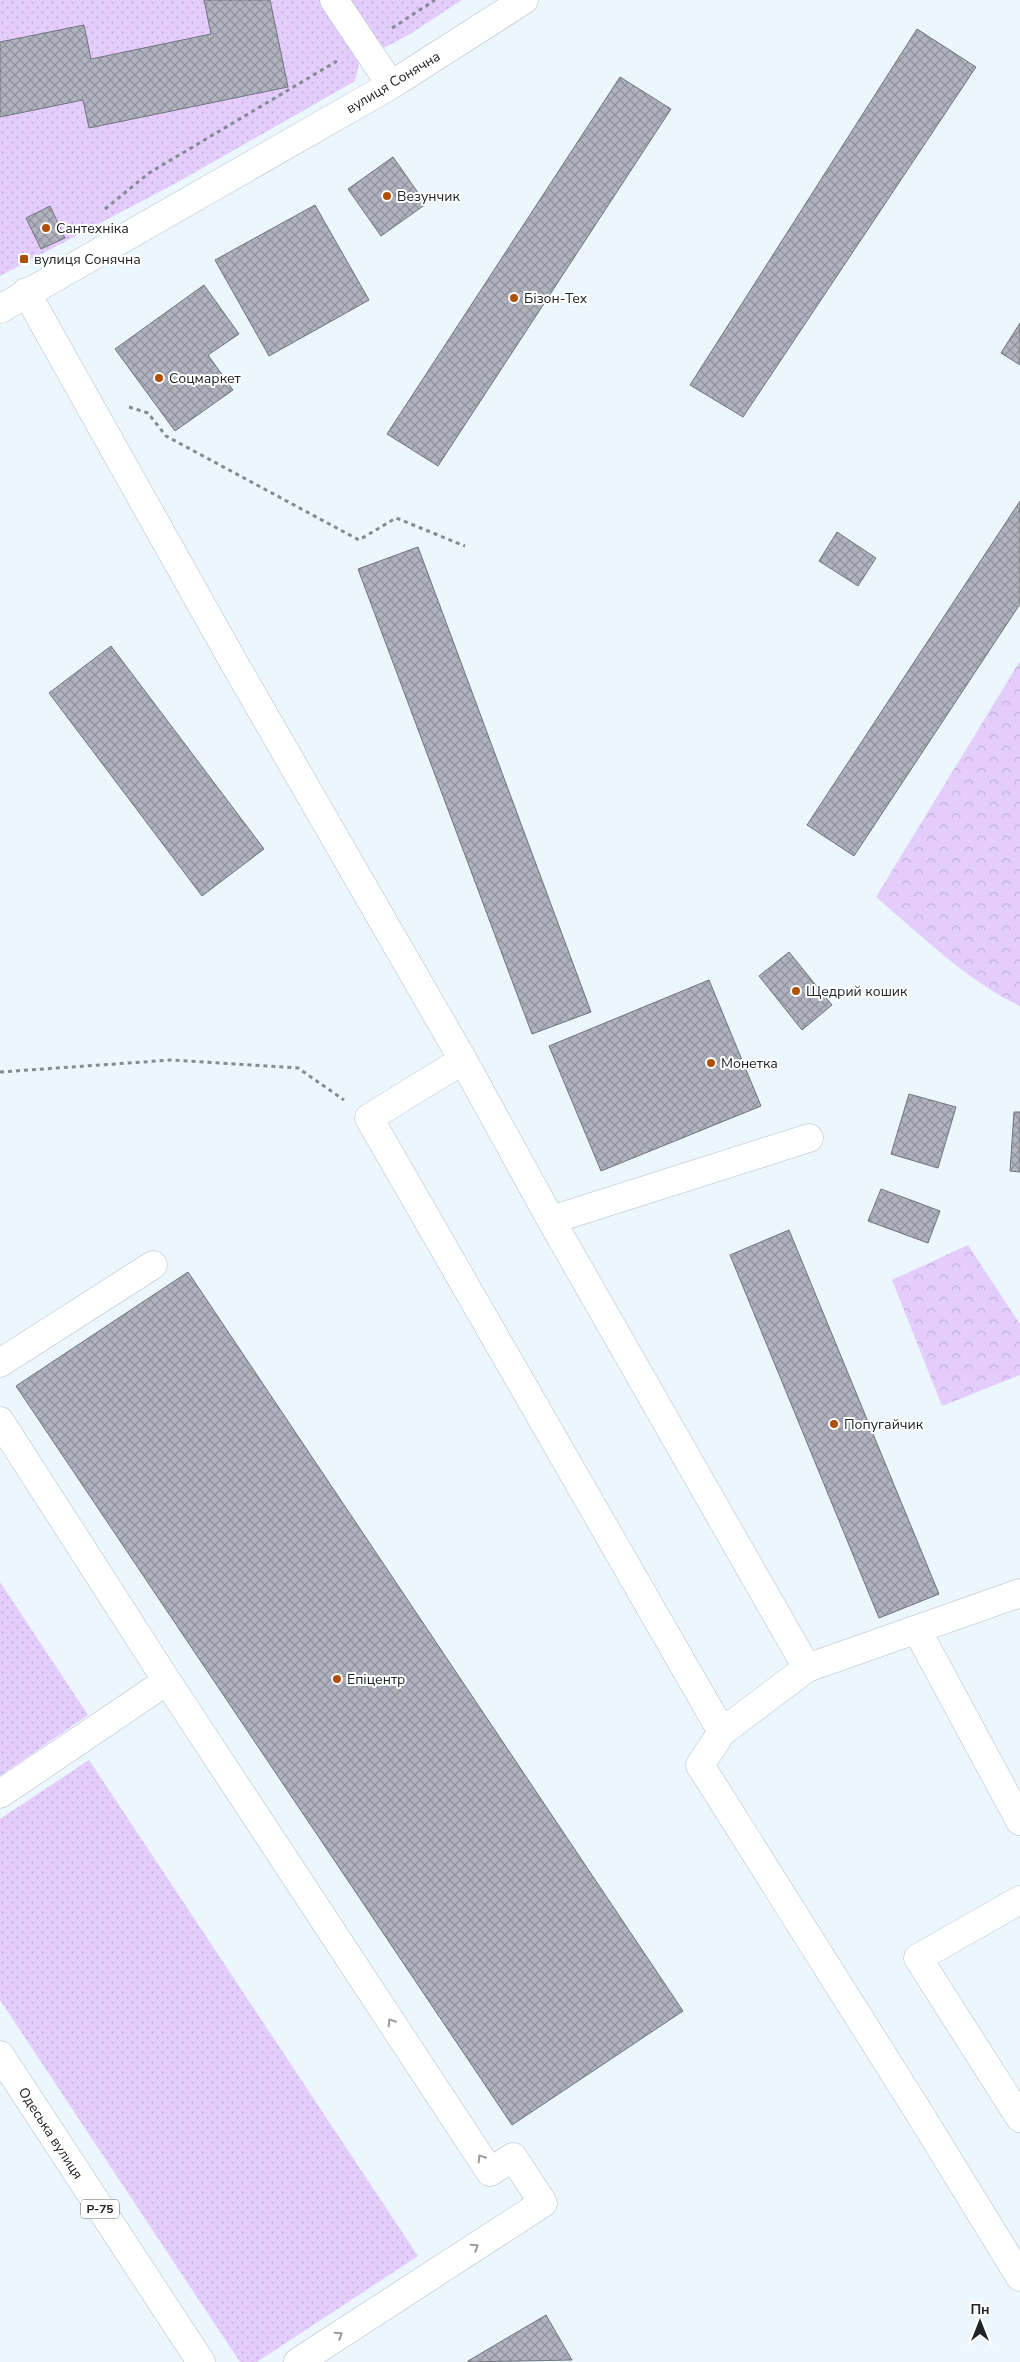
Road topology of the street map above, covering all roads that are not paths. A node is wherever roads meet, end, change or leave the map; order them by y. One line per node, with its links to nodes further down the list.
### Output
1 (334, 0): 3 (street)
2 (524, 0): 3 (street, вулиця Сонячна)
3 (391, 85): 4 (street, вулиця Сонячна)
4 (26, 292): 5 (street, вулиця Сонячна); 6 (street)
5 (0, 309)
6 (463, 1060): 8 (street); 16 (street)
7 (809, 1138): 8 (street)
8 (551, 1220): 14 (street)
9 (153, 1264): 10 (street)
10 (0, 1363)
11 (0, 1421): 15 (street)
12 (1020, 1593): 13 (street)
13 (917, 1630): 14 (street); 18 (street)
14 (807, 1668): 16 (street)
15 (167, 1681): 17 (street); 24 (street, one-way to 15)
16 (722, 1732): 22 (street)
17 (0, 1794)
18 (1020, 1821)
19 (1020, 1900): 21 (street)
20 (0, 2055): 23 (street, Одеська вулиця / Р-75)
21 (1020, 2118)
22 (1020, 2277)
23 (201, 2362)
24 (298, 2362)

